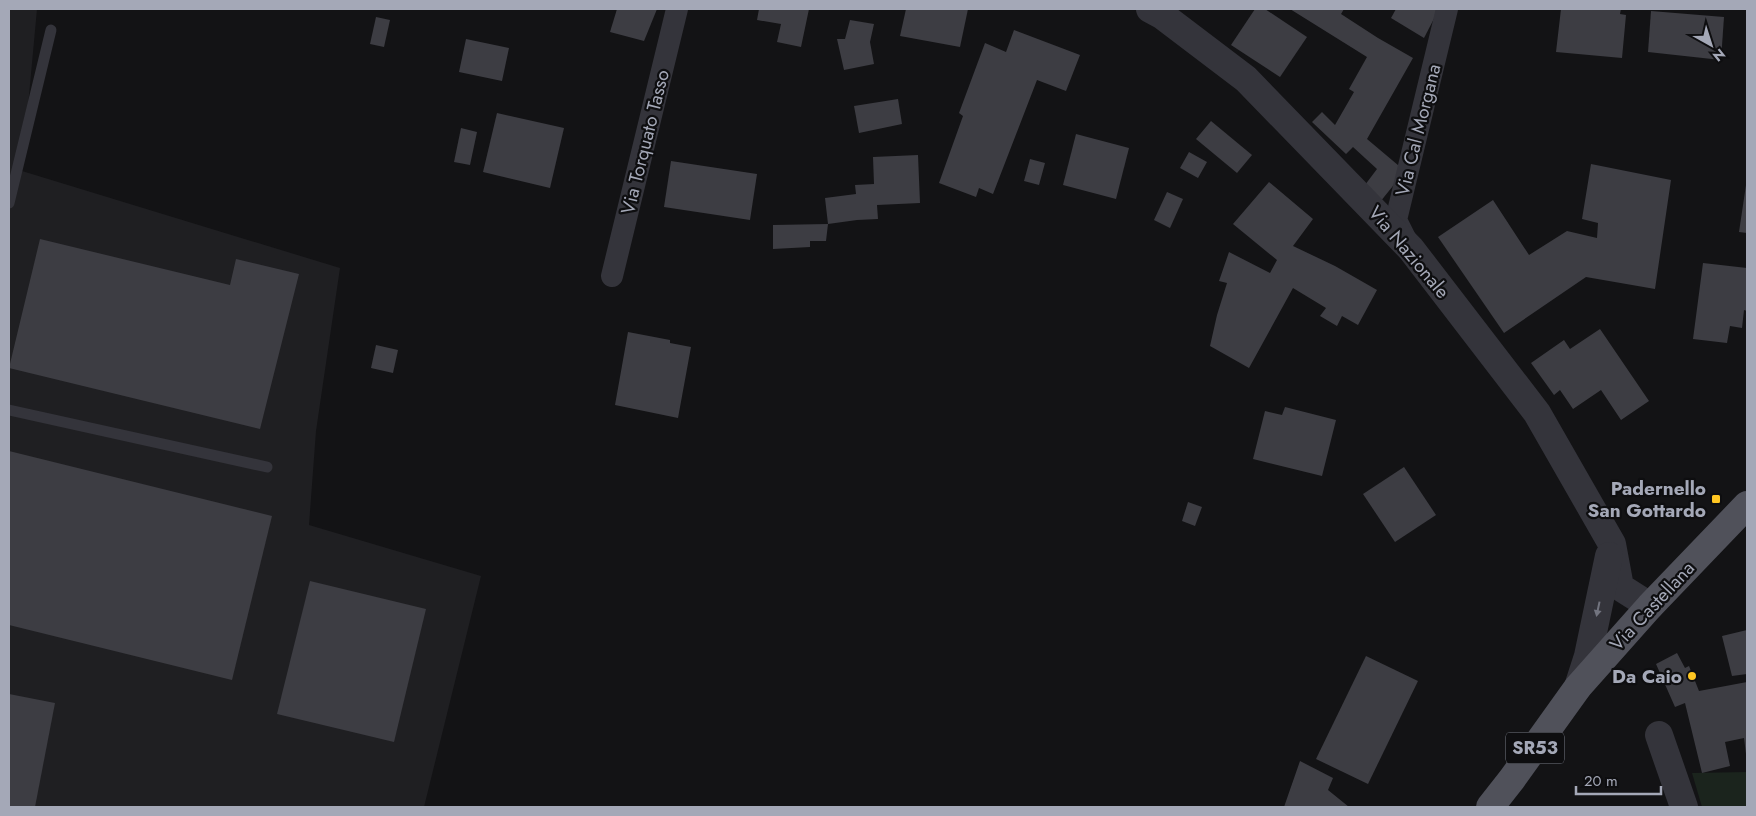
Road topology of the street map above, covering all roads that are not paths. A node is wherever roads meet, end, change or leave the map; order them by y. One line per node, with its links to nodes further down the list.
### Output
1 (678, 9): 7 (street, Via Torquato Tasso)
2 (1150, 9): 6 (street, Via Nazionale)
3 (1447, 9): 6 (street, Via Cal Morgana)
4 (50, 30): 5 (lane)
5 (9, 203)
6 (1411, 249): 11 (street, Via Nazionale)
7 (612, 276)
8 (9, 410): 9 (lane)
9 (267, 467)
10 (1747, 505): 12 (main road, Via Castellana / SR53)
11 (1612, 544): 12 (street, Via Nazionale); 13 (street, one-way to 13)
12 (1650, 606): 13 (main road, Via Castellana / SR53)
13 (1578, 687): 15 (main road, Via Castellana / SR53)
14 (1659, 735): 16 (street)
15 (1490, 807)
16 (1684, 807)

